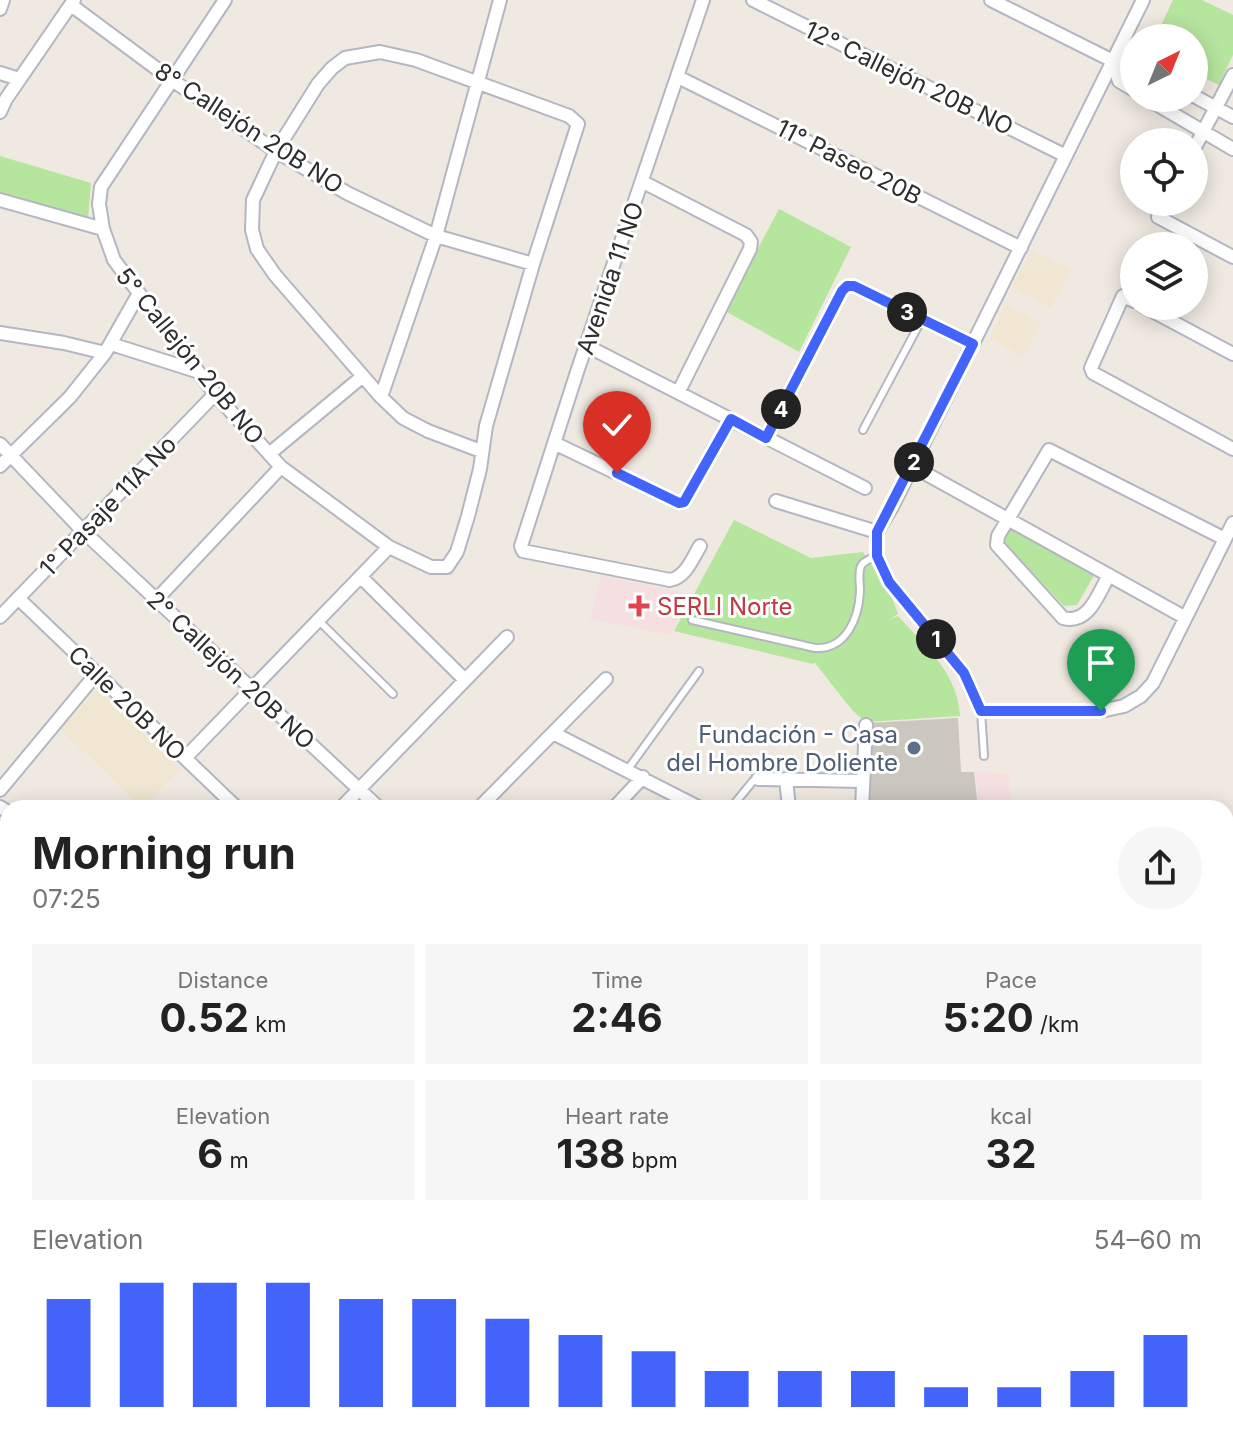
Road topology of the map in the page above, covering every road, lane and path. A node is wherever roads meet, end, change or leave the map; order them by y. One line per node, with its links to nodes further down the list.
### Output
1 (3, 0): 9 (street)
2 (225, 0): 16 (street, 5° Callejón 20B NO)
3 (500, 0): 18 (street)
4 (703, 0): 14 (street, Avenida 11 NO)
5 (753, 0): 29 (street, 12° Callejón 20B NO)
6 (991, 0): 10 (street)
7 (1143, 0): 10 (street)
8 (72, 2): 15 (street); 16 (street, 8° Callejón 20B NO)
9 (0, 9)
10 (1113, 61): 11 (street); 17 (street); 29 (street)
11 (1120, 62)
12 (0, 73): 15 (street)
13 (1233, 75): 20 (street)
14 (678, 77): 30 (street, Avenida 11 NO); 35 (street, 11° Paseo 20B)
15 (19, 79): 21 (street)
16 (172, 80): 28 (street, 8° Callejón 20B NO); 33 (street, 5° Callejón 20B NO)
17 (1120, 82)
18 (478, 83): 28 (street); 34 (street); 37 (street)
19 (1208, 103): 20 (street)
20 (1215, 107): 23 (street); 25 (street)
21 (0, 112)
22 (1169, 112): 24 (street)
23 (1233, 117)
24 (1195, 128)
25 (1205, 128)
26 (1208, 136): 27 (street)
27 (1233, 149)
28 (276, 151): 34 (street, 8° Callejón 20B NO); 48 (street)
29 (1066, 156): 35 (street)
30 (643, 182): 44 (street, Avenida 11 NO); 49 (street)
31 (0, 200): 33 (street)
32 (1158, 216): 36 (street)
33 (103, 229): 38 (street, 5° Callejón 20B NO)
34 (436, 236): 37 (street, 8° Callejón 20B NO); 51 (street)
35 (1021, 248): 43 (street)
36 (1233, 257)
37 (533, 264): 58 (street)
38 (138, 295): 45 (street); 47 (street, 5° Callejón 20B NO)
39 (1120, 303): 57 (street)
40 (922, 319): 43 (street); 53 (lane); 54 (street)
41 (1169, 320): 46 (street)
42 (0, 333): 45 (street)
43 (973, 344): 62 (street)
44 (587, 346): 49 (street); 55 (street, Avenida 11 NO)
45 (108, 348): 47 (street); 60 (street)
46 (1233, 354)
47 (197, 371): 50 (street, 5° Callejón 20B NO)
48 (363, 376): 51 (street); 59 (street)
49 (679, 391): 52 (street)
50 (215, 394): 59 (street, 5° Callejón 20B NO); 68 (street, 1° Pasaje 11A No)
51 (381, 397): 58 (street)
52 (731, 419): 54 (street); 55 (street)
53 (863, 430)
54 (766, 438): 64 (street)
55 (554, 443): 71 (street, Avenida 11 NO)
56 (0, 444): 60 (street, 2° Callejón 20B NO)
57 (1233, 449)
58 (481, 451): 72 (street, 5° Callejón 20B NO)
59 (269, 454): 63 (street, 5° Callejón 20B NO)
60 (10, 455): 61 (street); 68 (street, 2° Callejón 20B NO)
61 (0, 466)
62 (912, 466): 66 (street); 69 (street)
63 (281, 467): 72 (street, 5° Callejón 20B NO); 77 (street)
64 (865, 488)
65 (776, 501): 69 (street)
66 (1008, 521): 70 (street); 74 (street); 74 (street)
67 (1233, 523): 70 (street)
68 (83, 531): 76 (street, 1° Pasaje 11A No); 77 (street, 2° Callejón 20B NO)
69 (877, 532): 73 (street)
70 (1225, 539): 79 (street)
71 (700, 546)
72 (389, 547): 75 (street)
73 (877, 556): 81 (lane); 89 (street)
74 (1109, 575): 79 (street)
75 (361, 577): 80 (street); 86 (street)
76 (18, 598): 78 (street, 1° Pasaje 11A No); 84 (street, Calle 20B NO)
77 (156, 600): 87 (street, 2° Callejón 20B NO)
78 (0, 617)
79 (1184, 617): 89 (street)
80 (318, 620): 87 (street); 88 (lane)
81 (692, 620)
82 (507, 637): 86 (street)
83 (699, 671): 94 (lane)
84 (97, 673): 93 (street, Calle 20B NO); 100 (street)
85 (606, 679): 91 (street)
86 (465, 680): 99 (street)
87 (252, 689): 93 (street); 99 (street, 2° Callejón 20B NO)
88 (393, 694)
89 (981, 711): 92 (lane)
90 (866, 725): 98 (street)
91 (553, 733): 94 (street); 104 (street)
92 (984, 756)
93 (185, 758): 101 (street, Calle 20B NO)
94 (628, 769): 95 (street)
95 (643, 777): 105 (street); 106 (street)
96 (758, 779): 97 (street); 107 (lane)
97 (786, 779): 98 (street); 108 (street)
98 (862, 781): 109 (street)
99 (359, 789): 102 (street); 103 (street, 2° Callejón 20B NO)
100 (0, 790)
101 (229, 800)
102 (349, 800)
103 (371, 800)
104 (487, 800)
105 (621, 800)
106 (685, 800)
107 (738, 800)
108 (788, 800)
109 (862, 800)

